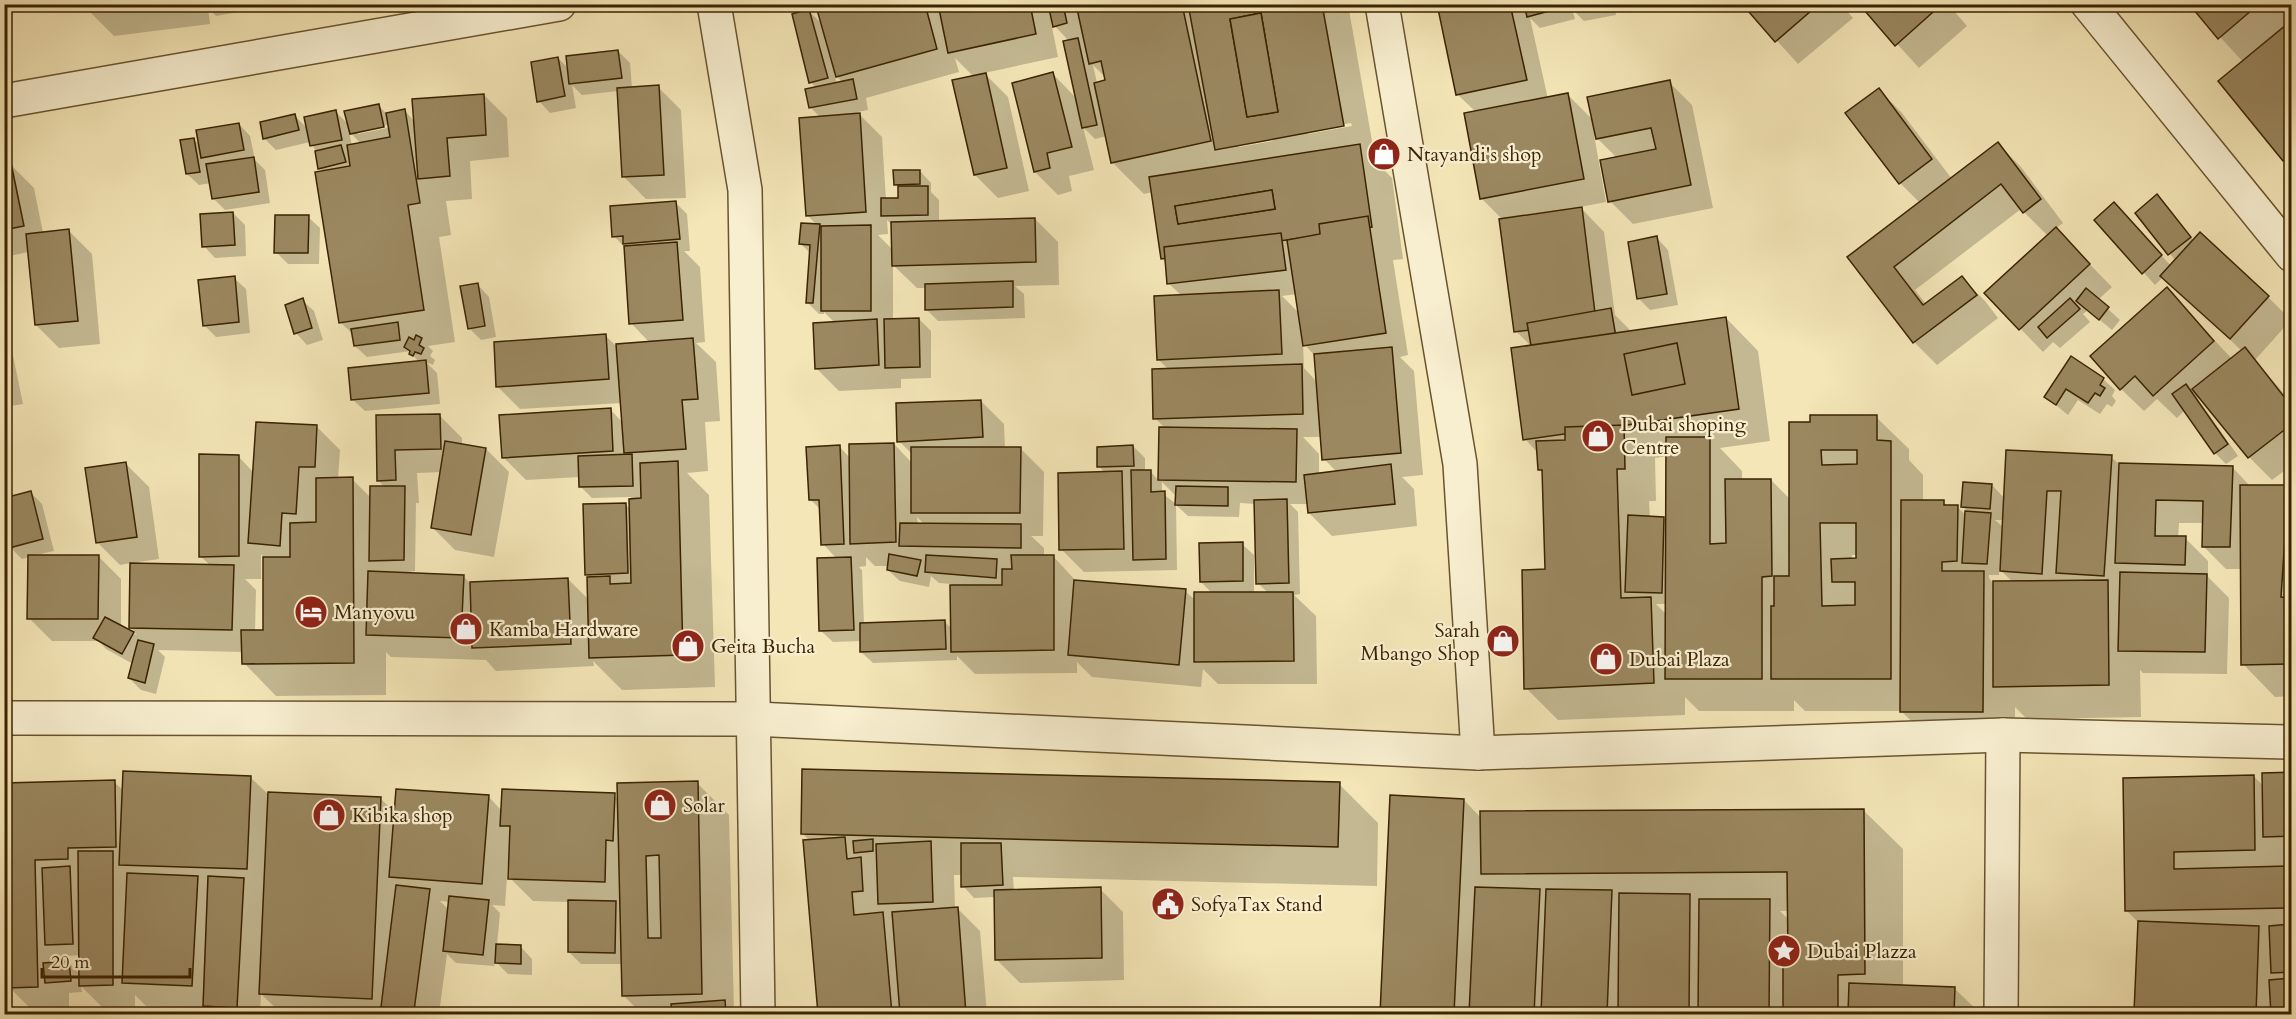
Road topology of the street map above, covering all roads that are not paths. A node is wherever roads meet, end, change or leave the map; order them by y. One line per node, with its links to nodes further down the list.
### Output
1 (559, 4): 5 (street)
2 (714, 4): 9 (street)
3 (1382, 4): 12 (street)
4 (2088, 4): 7 (street)
5 (479, 11): 6 (street)
6 (4, 101)
7 (2292, 255)
8 (4, 718): 9 (street)
9 (754, 719): 12 (street); 13 (street)
10 (2003, 735): 11 (street); 12 (street); 14 (street)
11 (2292, 742)
12 (1478, 753)
13 (758, 1014)
14 (2001, 1014)

